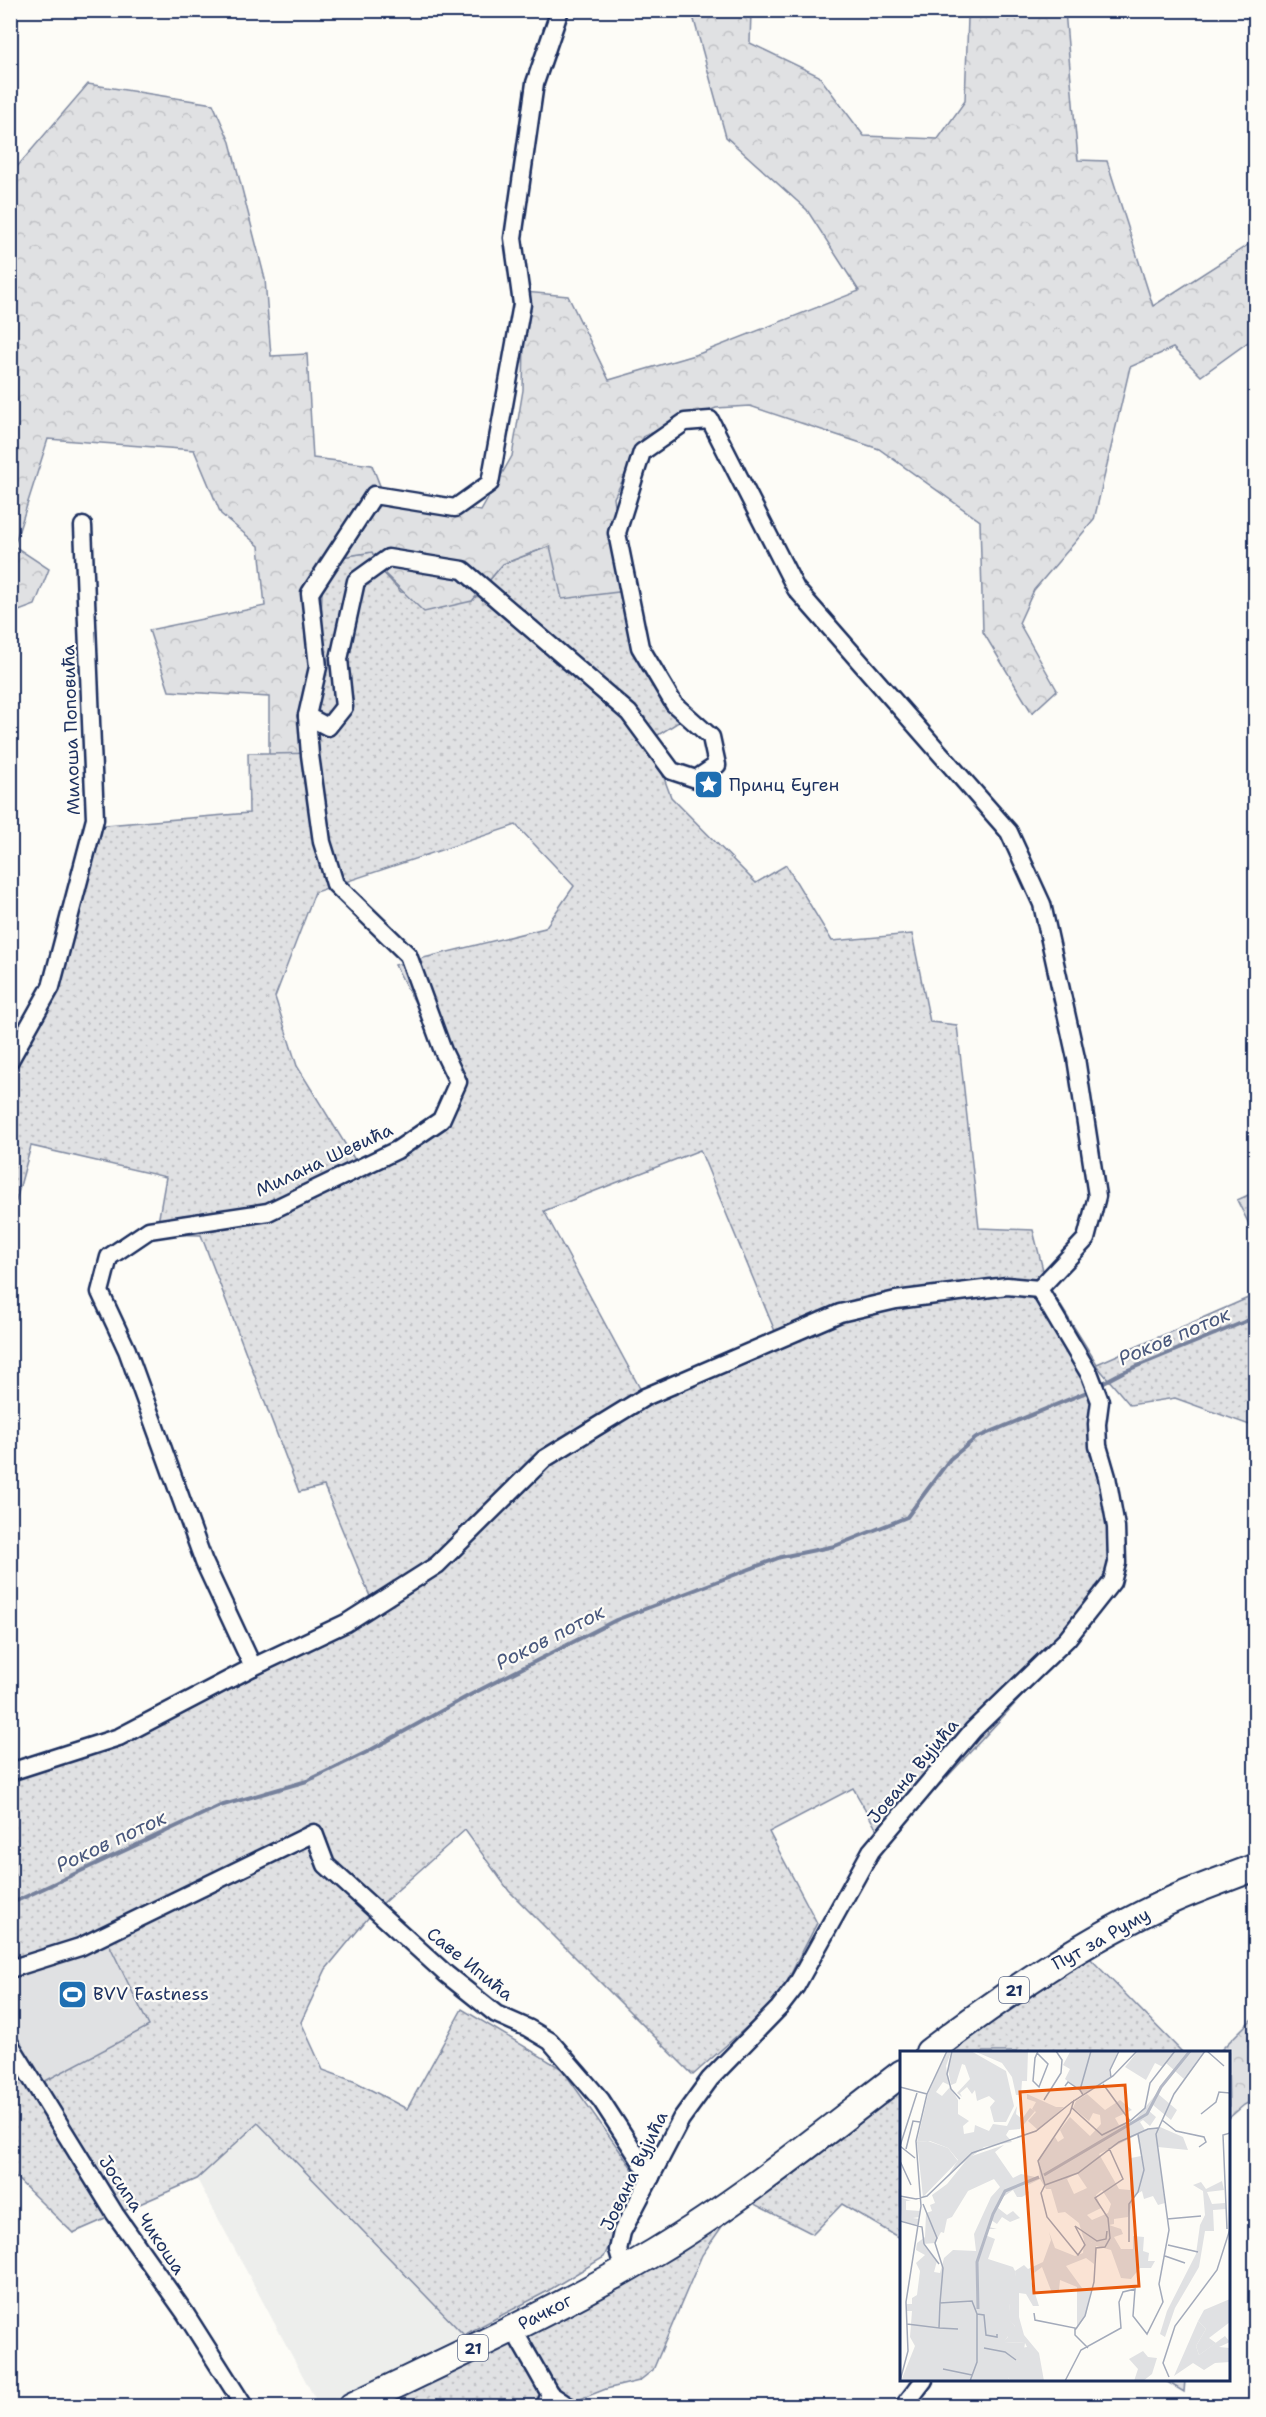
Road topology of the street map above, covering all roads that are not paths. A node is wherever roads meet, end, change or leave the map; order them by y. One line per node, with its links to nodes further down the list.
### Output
1 (560, 10): 3 (street, Милана Шевића)
2 (82, 526): 4 (street, Милоша Поповића)
3 (307, 716): 5 (street); 6 (street, Милана Шевића)
4 (10, 1060)
5 (1039, 1289): 6 (street); 13 (street, Јована Вујића)
6 (254, 1667): 7 (street)
7 (10, 1772)
8 (1256, 1868): 11 (main road, Пут за Руму / 21)
9 (10, 1969): 13 (street, Саве Ипића)
10 (10, 2044): 18 (street, Јосипа Чикоша)
11 (930, 2051)
12 (900, 2075): 14 (main road, Рачког / 21)
13 (651, 2177): 14 (street, Јована Вујића)
14 (624, 2270): 15 (main road, Рачког / 21)
15 (513, 2329): 17 (street); 19 (main road, Рачког / 21)
16 (923, 2381): 21 (street)
17 (548, 2400): 20 (street)
18 (244, 2406)
19 (352, 2406)
20 (568, 2406)
21 (904, 2406)

